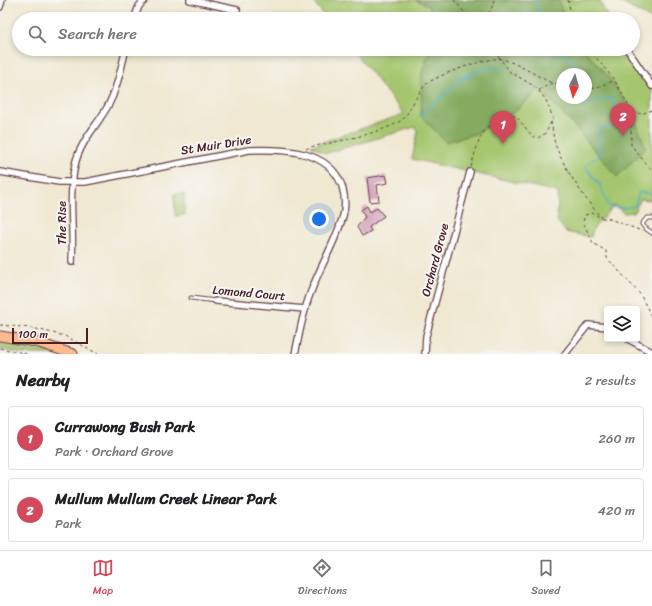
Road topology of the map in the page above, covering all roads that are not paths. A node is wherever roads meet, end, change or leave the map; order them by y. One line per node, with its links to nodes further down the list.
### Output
1 (2, 0): 4 (street)
2 (145, 0): 6 (street)
3 (190, 0): 5 (street)
4 (0, 7)
5 (237, 10)
6 (137, 12)
7 (124, 56): 12 (street, The Rise)
8 (632, 56): 9 (street)
9 (652, 86)
10 (0, 172): 12 (street, St Muir Drive)
11 (470, 172): 25 (street, Orchard Grove)
12 (72, 183): 15 (street, The Rise); 18 (street, St Muir Drive)
13 (652, 218): 14 (lane)
14 (652, 233)
15 (72, 262)
16 (190, 298): 17 (lane, Lomond Court)
17 (216, 301): 18 (street, Lomond Court)
18 (305, 309): 24 (street, St Muir Drive)
19 (604, 328): 26 (street)
20 (0, 336): 23 (main road)
21 (634, 342): 22 (street)
22 (652, 352)
23 (73, 354)
24 (295, 354)
25 (425, 354)
26 (565, 354)

